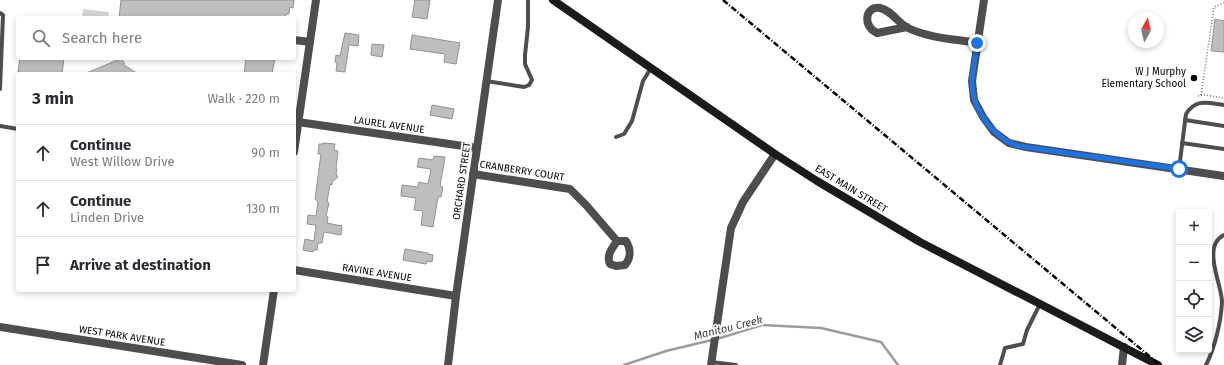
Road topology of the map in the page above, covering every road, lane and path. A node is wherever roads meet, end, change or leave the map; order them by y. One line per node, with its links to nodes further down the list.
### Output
1 (316, 0): 10 (street)
2 (498, 0): 13 (street, ORCHARD STREET)
3 (528, 0): 13 (lane)
4 (553, 0): 12 (main road, EAST MAIN STREET)
5 (984, 0): 11 (street)
6 (1224, 3): 15 (path)
7 (0, 13): 14 (lane)
8 (907, 28): 8 (street); 11 (street)
9 (296, 40): 10 (street)
10 (310, 42): 17 (street)
11 (977, 43): 29 (street)
12 (651, 68): 24 (lane); 28 (main road, EAST MAIN STREET)
13 (486, 81): 26 (street, ORCHARD STREET)
14 (0, 89)
15 (1201, 95)
16 (1224, 105): 18 (lane)
17 (297, 106): 19 (street)
18 (1185, 120): 21 (lane); 25 (lane)
19 (298, 122): 23 (street); 26 (street, LAUREL AVENUE)
20 (0, 126): 22 (lane)
21 (1224, 126)
22 (16, 129)
23 (296, 137)
24 (616, 138)
25 (1182, 143): 27 (lane); 29 (lane)
26 (476, 148): 30 (street, ORCHARD STREET)
27 (1224, 149)
28 (775, 154): 37 (main road, EAST MAIN STREET); 40 (street)
29 (1179, 169): 31 (street)
30 (473, 174): 33 (street, CRANBERRY COURT); 36 (street, ORCHARD STREET)
31 (1224, 176)
32 (1224, 235): 48 (lane)
33 (617, 241)
34 (296, 270): 36 (street, RAVINE AVENUE)
35 (274, 292): 43 (street)
36 (456, 296): 44 (street, ORCHARD STREET)
37 (1040, 304): 39 (main road, EAST MAIN STREET); 46 (lane)
38 (0, 327): 42 (street, WEST PARK AVENUE)
39 (1124, 347): 41 (street); 47 (main road, EAST MAIN STREET)
40 (711, 363): 45 (lane)
41 (1121, 364)
42 (242, 365)
43 (263, 365)
44 (448, 365)
45 (736, 365)
46 (1000, 365)
47 (1158, 365)
48 (1206, 365)

